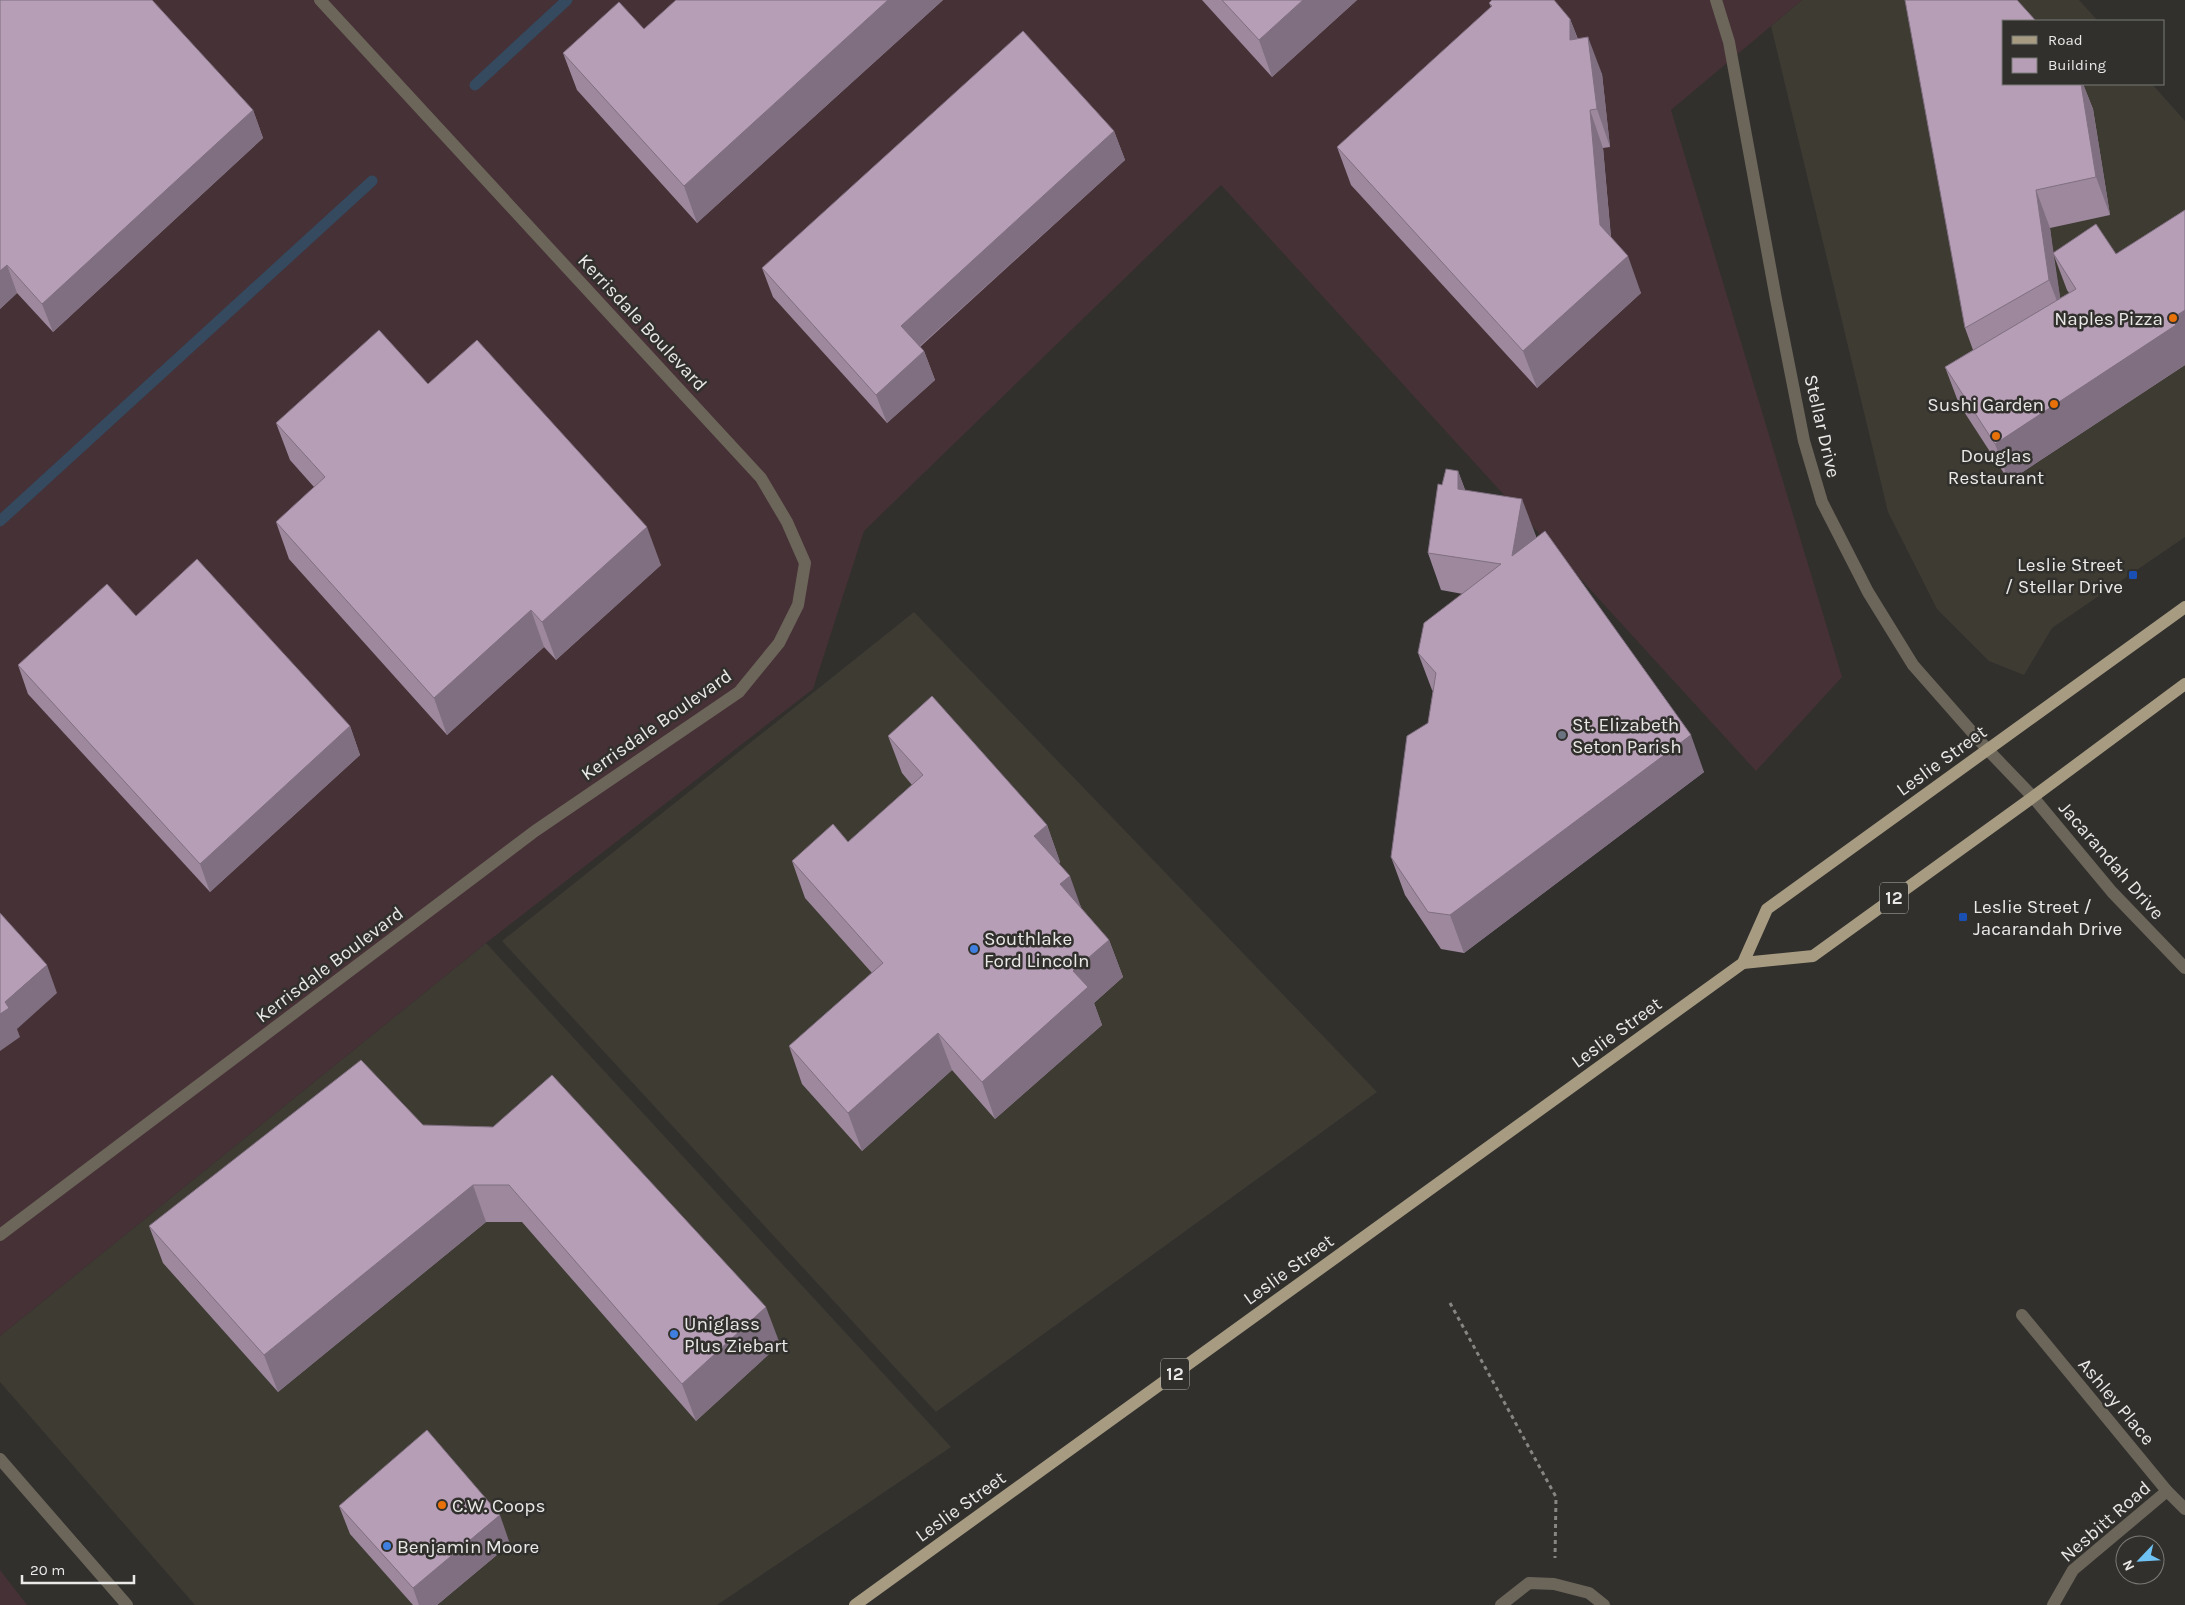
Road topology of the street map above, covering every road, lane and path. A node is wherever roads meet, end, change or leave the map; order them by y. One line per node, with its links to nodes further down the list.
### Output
1 (320, 0): 9 (street, Kerrisdale Boulevard)
2 (1716, 0): 5 (street, Stellar Drive)
3 (2185, 607): 5 (main road, Leslie Street)
4 (2185, 684): 6 (main road, 12)
5 (1987, 749): 6 (street, Stellar Drive); 7 (main road, Leslie Street)
6 (2033, 797): 7 (main road, 12); 8 (street, Jacarandah Drive)
7 (1743, 963): 17 (main road, Leslie Street / 12)
8 (2185, 968)
9 (0, 1235)
10 (1450, 1303): 15 (path)
11 (2022, 1315): 13 (street, Ashley Place)
12 (0, 1459): 16 (street)
13 (2167, 1491): 14 (street, Ashley Place); 20 (street, Nesbitt Road)
14 (2185, 1509)
15 (1554, 1584): 18 (street); 19 (street)
16 (127, 1605)
17 (855, 1605)
18 (1501, 1605)
19 (1604, 1605)
20 (2052, 1605)

